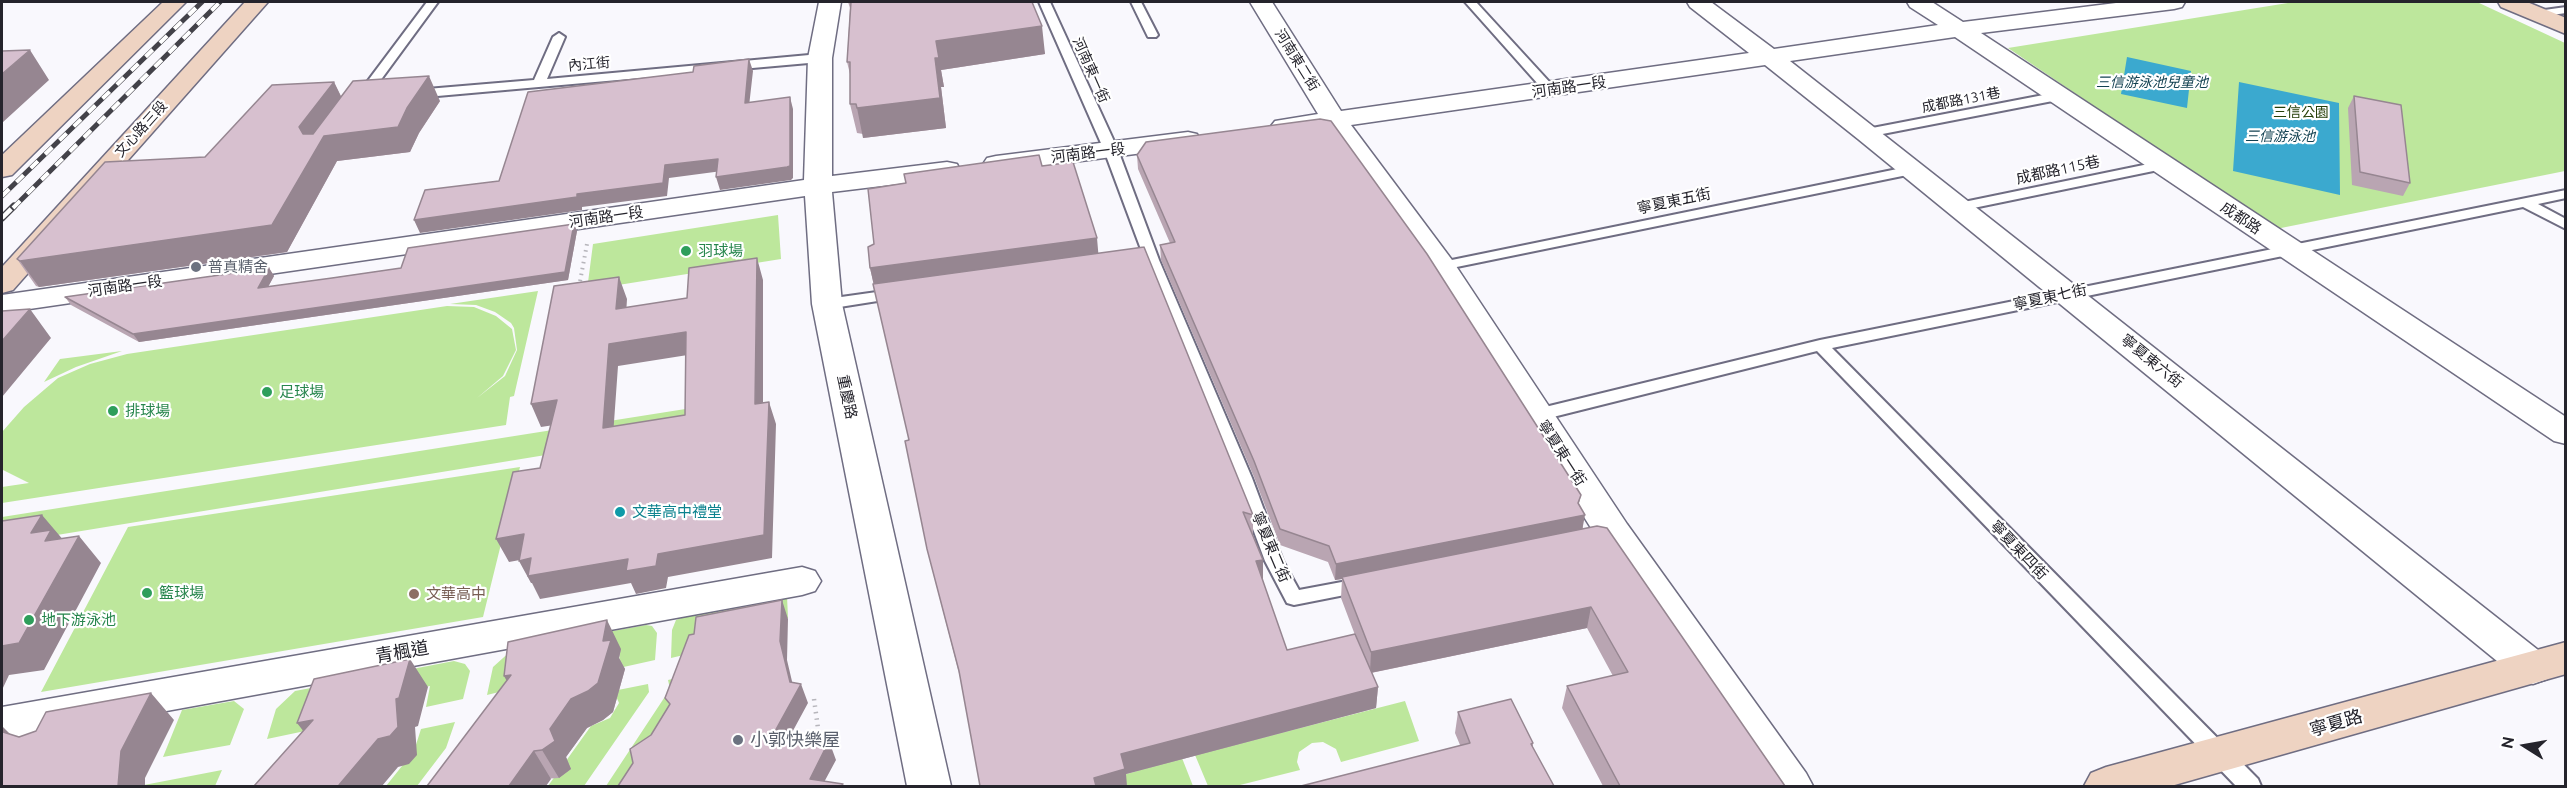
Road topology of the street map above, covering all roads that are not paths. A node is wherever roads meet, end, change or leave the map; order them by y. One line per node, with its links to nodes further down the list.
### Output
1 (175, 2): 32 (main road)
2 (257, 2): 41 (main road, 文心路三段)
3 (432, 2): 25 (lane)
4 (830, 2): 20 (street, 重慶路)
5 (1044, 2): 30 (lane, 河南東一街)
6 (1136, 2): 17 (lane)
7 (1261, 2): 26 (street, 河南東二街)
8 (1470, 2): 22 (lane)
9 (1698, 2): 19 (street, 寧夏東六街)
10 (1918, 2): 16 (street, 成都路)
11 (2163, 2): 16 (street, 河南路一段)
12 (2509, 2): 14 (main road)
13 (2565, 10): 14 (lane)
14 (2537, 14): 15 (main road)
15 (2565, 27)
16 (1960, 29): 19 (street, 河南路一段); 24 (street, 成都路)
17 (1152, 35)
18 (559, 37): 21 (lane)
19 (1769, 57): 22 (street, 河南路一段); 28 (street, 寧夏東六街)
20 (820, 58): 21 (lane, 內江街); 34 (street, 重慶路)
21 (539, 83): 23 (lane, 內江街)
22 (1550, 90): 26 (street, 河南路一段)
23 (396, 96)
24 (2060, 96): 28 (lane, 成都路131巷); 31 (street, 成都路)
25 (362, 102)
26 (1334, 119): 27 (street, 河南路一段); 40 (street, 寧夏東一街)
27 (1264, 129)
28 (1867, 133): 33 (street, 寧夏東六街)
29 (1217, 136): 30 (street, 河南路一段)
30 (1111, 150): 34 (street, 河南路一段); 50 (lane, 寧夏東二街)
31 (2163, 165): 37 (lane, 成都路115巷); 39 (street, 成都路)
32 (2, 168)
33 (1912, 170): 37 (street, 寧夏東六街); 40 (lane, 寧夏東五街)
34 (818, 186): 44 (street, 河南路一段); 45 (street, 重慶路)
35 (2565, 194): 36 (lane, 寧夏東七街)
36 (2525, 202): 38 (lane); 39 (lane, 寧夏東七街)
37 (1959, 207): 43 (street, 寧夏東六街)
38 (2565, 225)
39 (2289, 250): 43 (lane, 寧夏東七街); 48 (street, 成都路)
40 (1442, 266): 47 (street, 寧夏東一街)
41 (2, 284)
42 (908, 293): 45 (lane)
43 (2067, 293): 46 (lane, 寧夏東七街); 51 (street, 寧夏東六街)
44 (2, 304)
45 (827, 304): 54 (street, 重慶路)
46 (1820, 345): 47 (lane, 寧夏東七街); 53 (lane, 寧夏東四街)
47 (1537, 415): 55 (street, 寧夏東一街)
48 (2565, 433)
49 (802, 581): 52 (street, 青楓道)
50 (1374, 582)
51 (2549, 663): 53 (main road, 寧夏路)
52 (2, 724)
53 (2218, 756): 56 (main road, 寧夏路); 57 (lane, 寧夏東四街)
54 (929, 786)
55 (1791, 786)
56 (2106, 786)
57 (2250, 786)

